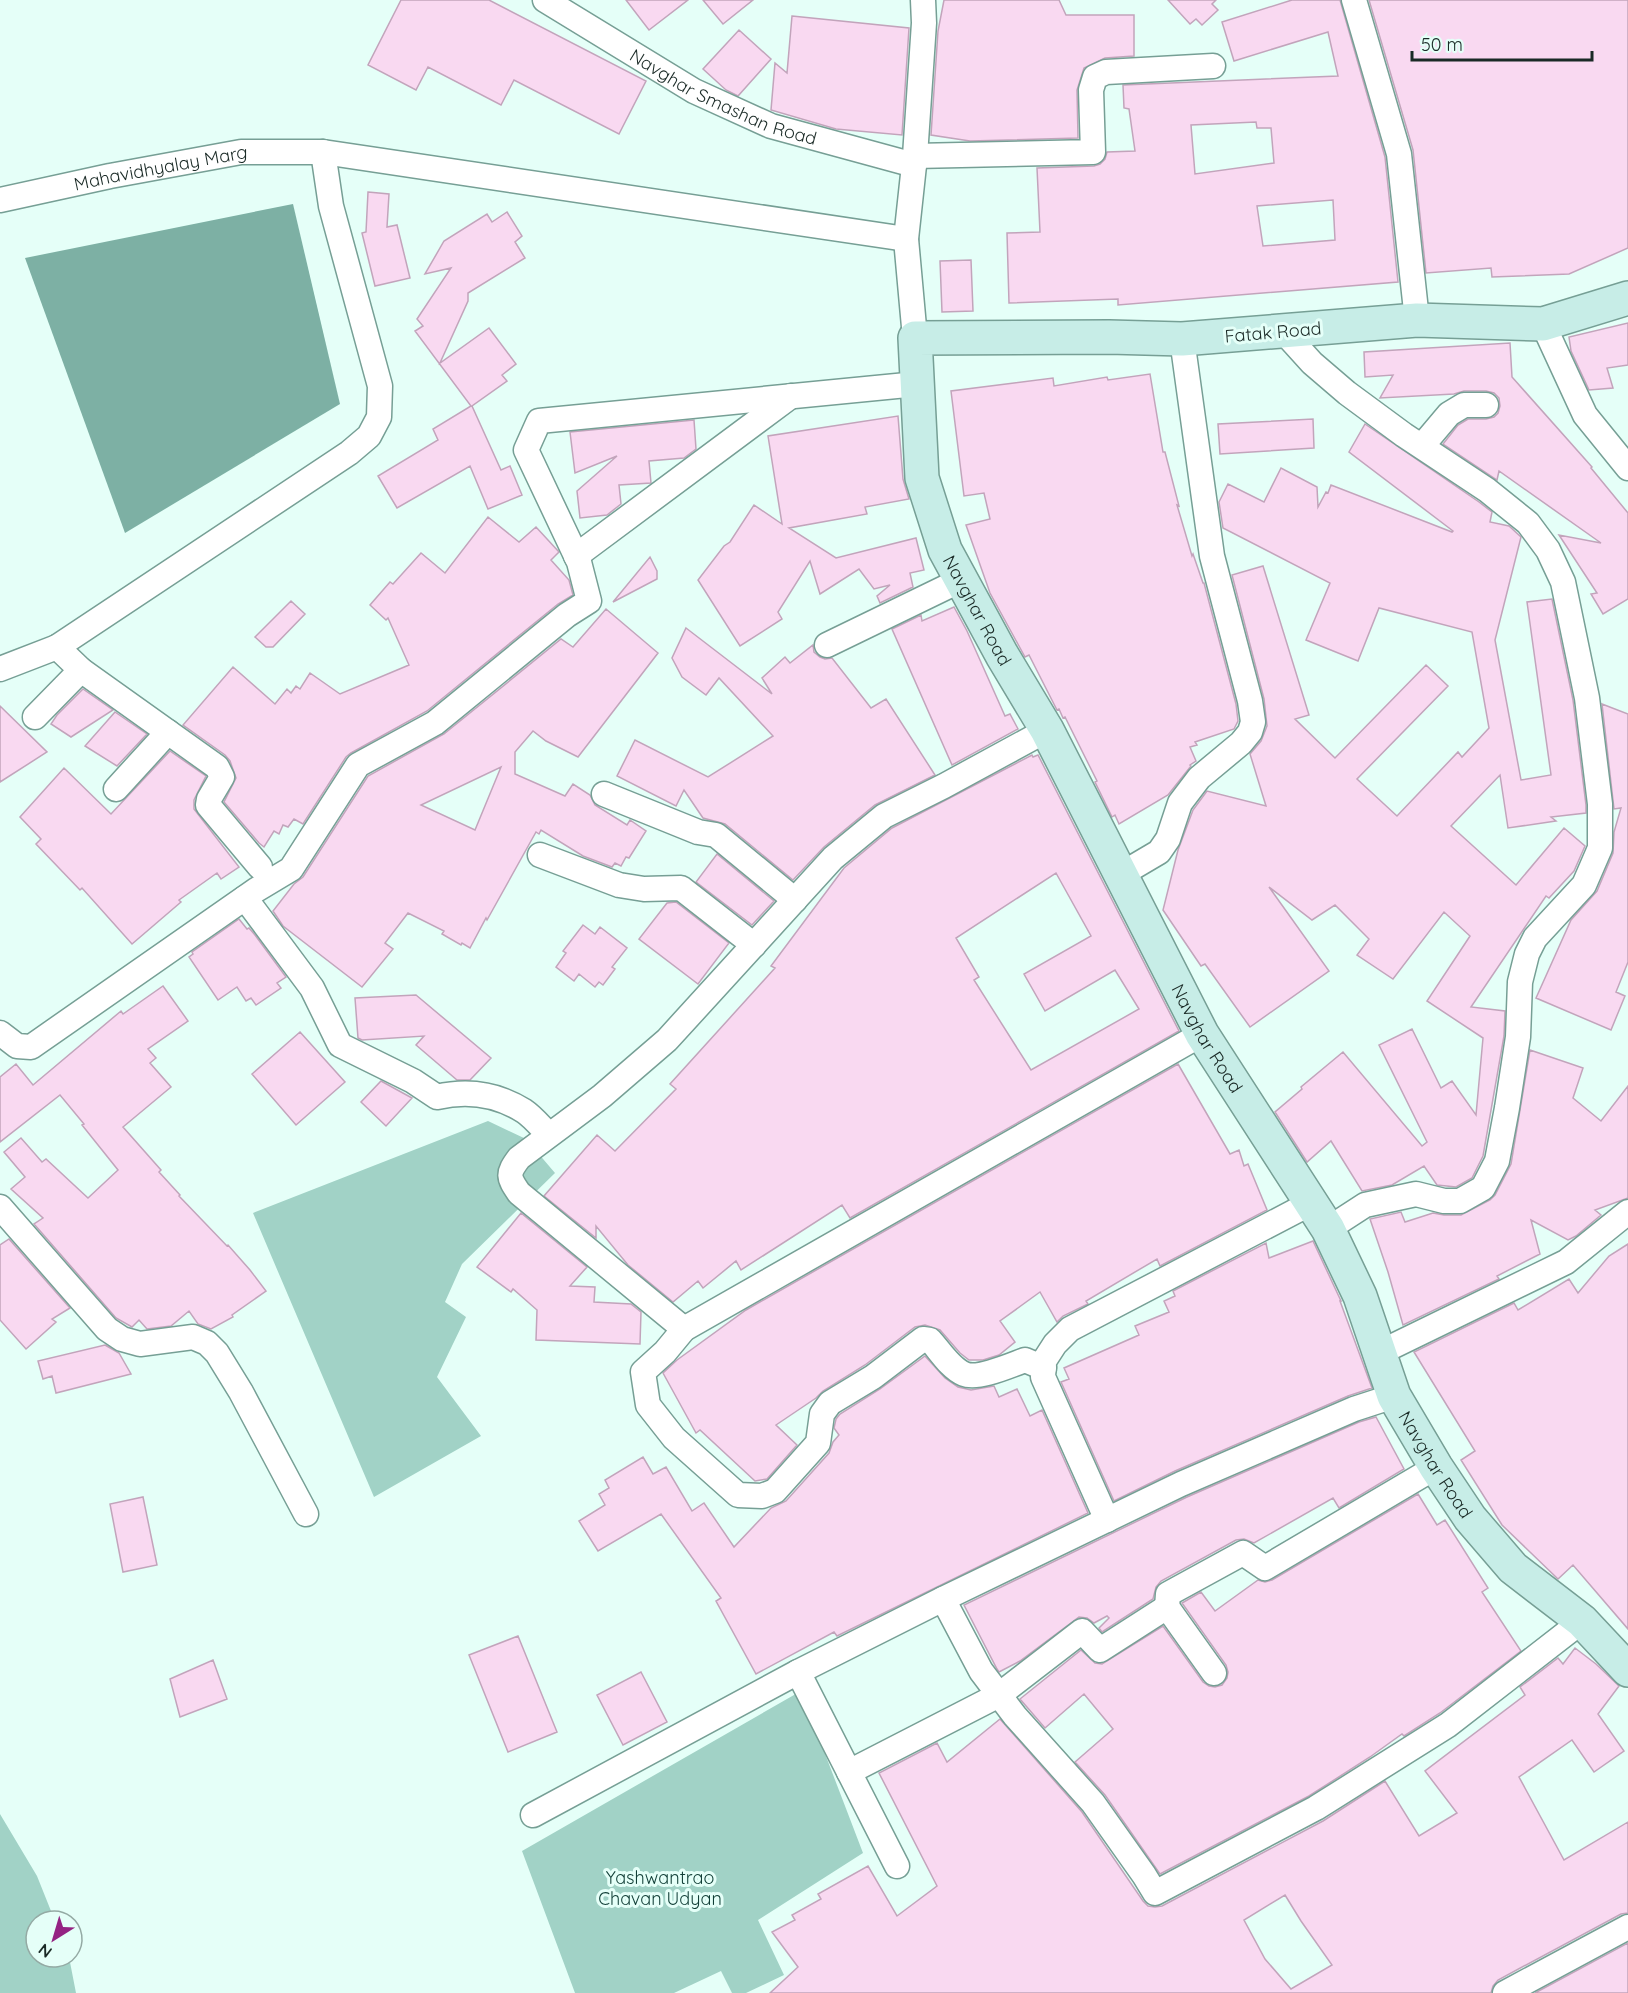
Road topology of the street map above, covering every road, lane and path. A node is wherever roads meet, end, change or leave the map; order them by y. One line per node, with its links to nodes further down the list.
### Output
1 (545, 0): 6 (street, Navghar Smashan Road)
2 (923, 0): 6 (street)
3 (1354, 0): 10 (street)
4 (1213, 66): 6 (street, Navghar Smashan Road)
5 (323, 152): 7 (street, Mahavidhyalay Marg); 8 (street, Mahavidhyalay Marg); 23 (street)
6 (914, 161): 8 (street)
7 (0, 200)
8 (906, 238): 13 (street)
9 (1628, 298): 11 (main road, Fatak Road)
10 (1417, 320): 11 (main road, Fatak Road); 12 (main road, Fatak Road)
11 (1543, 324): 19 (street)
12 (1283, 331): 14 (main road, Fatak Road); 18 (street)
13 (915, 338): 14 (main road, Fatak Road); 15 (main road, Navghar Road)
14 (1182, 339): 33 (street)
15 (917, 384): 16 (street); 21 (main road, Navghar Road)
16 (791, 396): 20 (street); 20 (street)
17 (1486, 405): 18 (street)
18 (1422, 446): 42 (street)
19 (1628, 468)
20 (576, 556): 34 (street)
21 (961, 580): 22 (street); 27 (main road, Navghar Road)
22 (827, 645)
23 (57, 647): 24 (street); 25 (street)
24 (0, 669)
25 (81, 670): 26 (street); 28 (street)
26 (35, 717)
27 (1047, 730): 33 (main road, Navghar Road); 35 (street)
28 (168, 732): 29 (street); 32 (street)
29 (116, 789)
30 (604, 794): 35 (street)
31 (540, 855): 36 (street)
32 (260, 867)
33 (1120, 875): 38 (main road, Navghar Road)
34 (245, 898): 37 (street); 39 (street)
35 (795, 900): 36 (street)
36 (754, 945): 39 (street)
37 (0, 1033)
38 (1202, 1034): 42 (main road, Navghar Road); 43 (street)
39 (548, 1134): 43 (street)
40 (0, 1207): 48 (street)
41 (1628, 1212): 44 (street)
42 (1320, 1216): 44 (main road, Navghar Road); 45 (street)
43 (684, 1329): 45 (street)
44 (1379, 1353): 46 (main road, Navghar Road)
45 (1044, 1368): 49 (street)
46 (1394, 1396): 47 (main road, Navghar Road); 49 (street)
47 (1436, 1467): 51 (street); 52 (main road, Navghar Road)
48 (306, 1514)
49 (1107, 1521): 50 (street)
50 (943, 1599): 54 (street); 56 (street)
51 (1167, 1607): 55 (street); 56 (street)
52 (1581, 1621): 53 (main road, Navghar Road); 56 (street)
53 (1627, 1667)
54 (798, 1672): 57 (street); 58 (street)
55 (1214, 1673)
56 (999, 1695): 57 (street)
57 (849, 1772): 59 (street)
58 (533, 1815)
59 (897, 1866)
60 (1628, 1927): 61 (street)
61 (1505, 1993)

